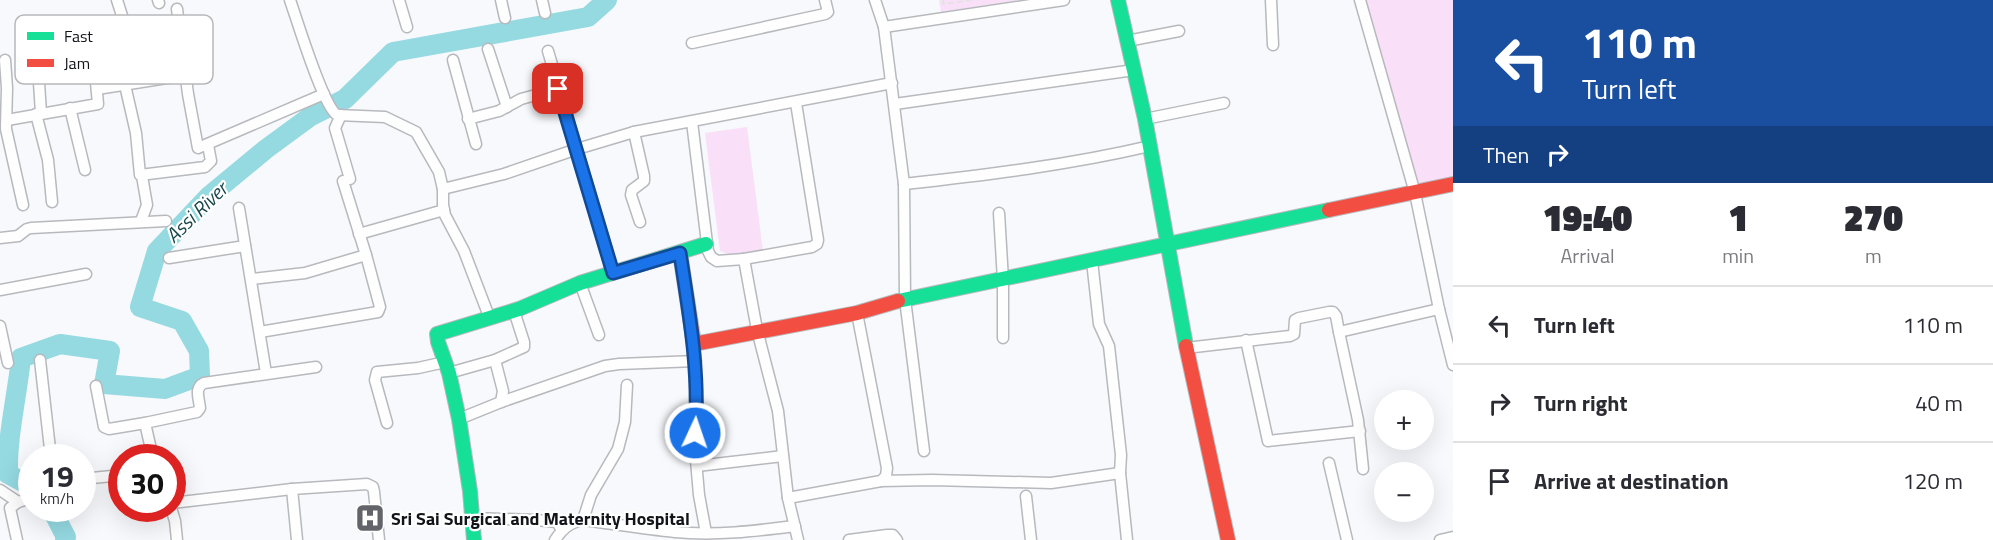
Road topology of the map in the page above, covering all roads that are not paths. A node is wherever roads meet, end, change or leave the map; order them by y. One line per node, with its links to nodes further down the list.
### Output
1 (117, 0): 14 (street)
2 (290, 0): 36 (street)
3 (399, 0): 17 (street)
4 (501, 0): 16 (street)
5 (543, 0): 13 (street)
6 (825, 0): 21 (street)
7 (875, 0): 18 (street)
8 (1064, 0): 18 (street)
9 (1118, 0): 20 (street)
10 (1271, 0): 22 (street)
11 (1360, 0): 58 (street)
12 (177, 9): 15 (street)
13 (545, 13)
14 (122, 15)
15 (178, 15)
16 (505, 18)
17 (407, 27)
18 (884, 27): 28 (street)
19 (1179, 31): 20 (street)
20 (1127, 41): 27 (street)
21 (692, 43)
22 (1273, 45)
23 (488, 49): 40 (street)
24 (548, 51): 35 (street)
25 (5, 60): 47 (street)
26 (453, 60): 45 (street)
27 (1134, 70): 39 (street); 44 (street)
28 (892, 83): 37 (street); 39 (street)
29 (37, 84): 42 (street)
30 (97, 84): 34 (street)
31 (131, 84): 33 (street)
32 (187, 84): 50 (street)
33 (125, 85): 34 (street); 54 (street)
34 (98, 89): 41 (street)
35 (558, 89): 40 (street); 52 (street)
36 (325, 97): 43 (street); 50 (street)
37 (796, 103): 46 (street); 75 (street)
38 (1224, 103): 44 (street)
39 (895, 104): 55 (street)
40 (507, 107): 45 (street)
41 (70, 108): 42 (street); 53 (street)
42 (38, 113): 47 (street); 59 (street)
43 (337, 114): 57 (street); 67 (street)
44 (1145, 119): 51 (street)
45 (468, 120): 49 (street)
46 (692, 122): 48 (street); 69 (street)
47 (4, 126): 60 (street)
48 (634, 132): 52 (street); 66 (street)
49 (476, 144)
50 (208, 145): 54 (street)
51 (1150, 146): 55 (street); 70 (street)
52 (577, 149): 57 (street); 77 (street)
53 (85, 170)
54 (142, 176): 64 (street)
55 (904, 184): 83 (street)
56 (1453, 184): 58 (street)
57 (443, 189): 62 (street)
58 (1415, 193): 70 (street); 84 (street)
59 (52, 202)
60 (23, 205)
61 (239, 208): 71 (street)
62 (444, 210): 67 (street); 87 (street)
63 (999, 213): 80 (street)
64 (141, 221): 65 (street); 68 (street)
65 (166, 221)
66 (640, 222)
67 (359, 234): 73 (street)
68 (0, 238)
69 (706, 244): 72 (street); 75 (street)
70 (1167, 245): 76 (street); 96 (street)
71 (246, 246): 74 (street); 79 (street)
72 (680, 253): 77 (street); 95 (street)
73 (366, 255): 79 (street); 90 (street)
74 (169, 258)
75 (744, 259): 89 (street)
76 (1092, 261): 80 (street); 119 (street)
77 (613, 273): 81 (street)
78 (86, 274): 82 (street)
79 (251, 279): 90 (street)
80 (1003, 280): 83 (street); 93 (street)
81 (580, 283): 85 (street); 92 (street)
82 (0, 290)
83 (905, 299): 86 (street); 114 (street)
84 (1439, 309): 91 (street); 100 (street)
85 (514, 311): 87 (street); 98 (street)
86 (857, 313): 89 (street); 120 (street)
87 (490, 319): 103 (street)
88 (0, 326): 101 (street)
89 (757, 330): 95 (street); 115 (street)
90 (260, 332): 104 (street)
91 (1339, 332): 94 (street); 111 (street)
92 (599, 335)
93 (1004, 338)
94 (1246, 340): 96 (street); 111 (street)
95 (694, 344): 99 (street)
96 (1186, 348): 147 (street)
97 (40, 360): 112 (street)
98 (495, 360): 103 (street); 107 (street)
99 (696, 361): 107 (street); 117 (street)
100 (1453, 362)
101 (8, 363)
102 (316, 367): 104 (street)
103 (447, 367): 108 (street); 110 (street)
104 (266, 373): 109 (street)
105 (627, 385): 128 (street)
106 (96, 386): 109 (street)
107 (501, 402): 108 (street)
108 (459, 419): 127 (street)
109 (145, 423): 113 (street)
110 (387, 423)
111 (1360, 431): 118 (street)
112 (49, 444)
113 (150, 444)
114 (924, 451)
115 (783, 456): 117 (street); 124 (street)
116 (1329, 463): 148 (street)
117 (697, 466): 132 (street)
118 (1363, 469)
119 (1120, 473): 120 (street); 146 (street)
120 (881, 481): 124 (street)
121 (292, 489): 125 (street); 138 (street); 139 (street)
122 (0, 490): 126 (street)
123 (1026, 496): 145 (street)
124 (788, 498): 130 (street)
125 (186, 501)
126 (18, 502): 136 (street)
127 (472, 518): 131 (street); 140 (street)
128 (583, 520): 131 (street); 133 (street)
129 (175, 522): 137 (street)
130 (795, 526): 134 (street); 142 (street)
131 (562, 530): 141 (street)
132 (706, 533): 133 (street); 134 (street)
133 (675, 536)
134 (752, 536)
135 (1453, 537): 149 (street)
136 (17, 540)
137 (177, 540)
138 (297, 540)
139 (379, 540)
140 (474, 540)
141 (555, 540)
142 (798, 540)
143 (849, 540): 144 (street)
144 (897, 540)
145 (1031, 540)
146 (1126, 540)
147 (1228, 540)
148 (1347, 540)
149 (1440, 540)

